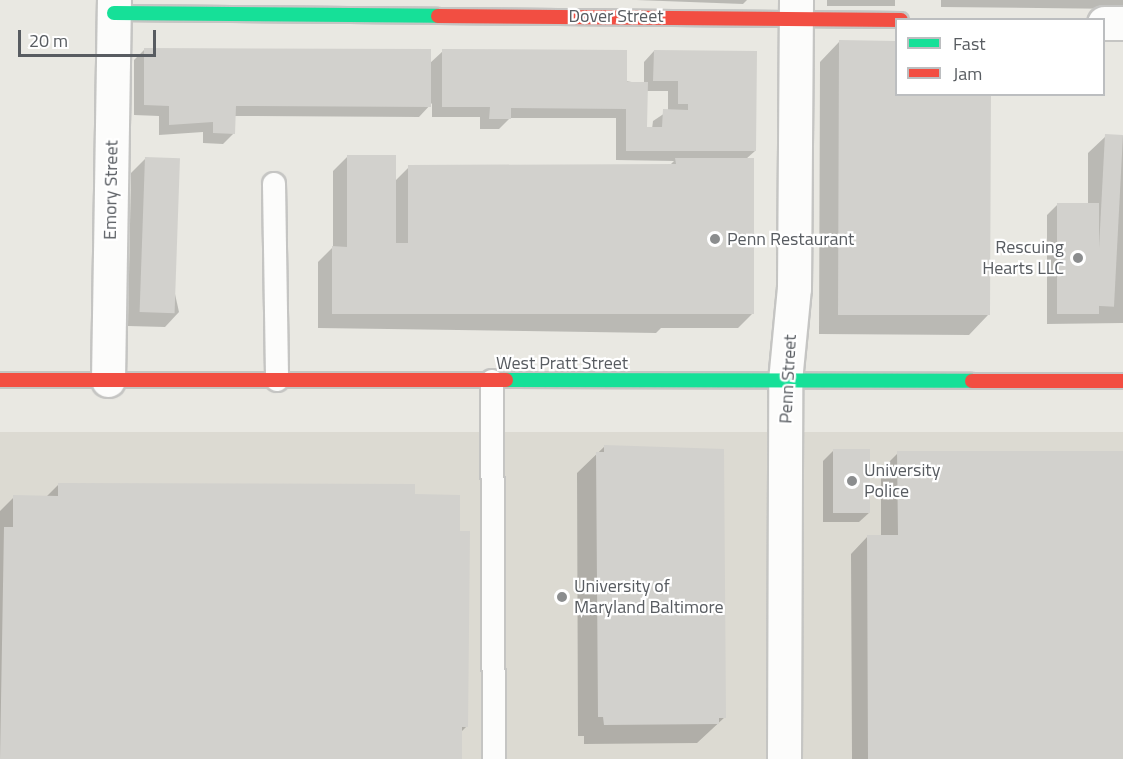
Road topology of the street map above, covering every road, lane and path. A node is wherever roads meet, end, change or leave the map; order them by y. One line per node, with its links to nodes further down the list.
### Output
1 (114, 7): 2 (main road, Dover Street); 8 (street, Emory Street)
2 (796, 9): 3 (main road, Dover Street); 11 (street, Penn Street)
3 (895, 19)
4 (1105, 23): 5 (street)
5 (1123, 23)
6 (274, 184): 9 (lane)
7 (0, 380): 8 (main road, West Pratt Street)
8 (108, 380): 9 (main road, West Pratt Street)
9 (277, 380): 10 (main road, West Pratt Street)
10 (492, 381): 11 (main road, West Pratt Street); 13 (lane)
11 (785, 381): 12 (main road, West Pratt Street); 14 (street, Penn Street)
12 (1123, 381)
13 (494, 759)
14 (784, 759)

